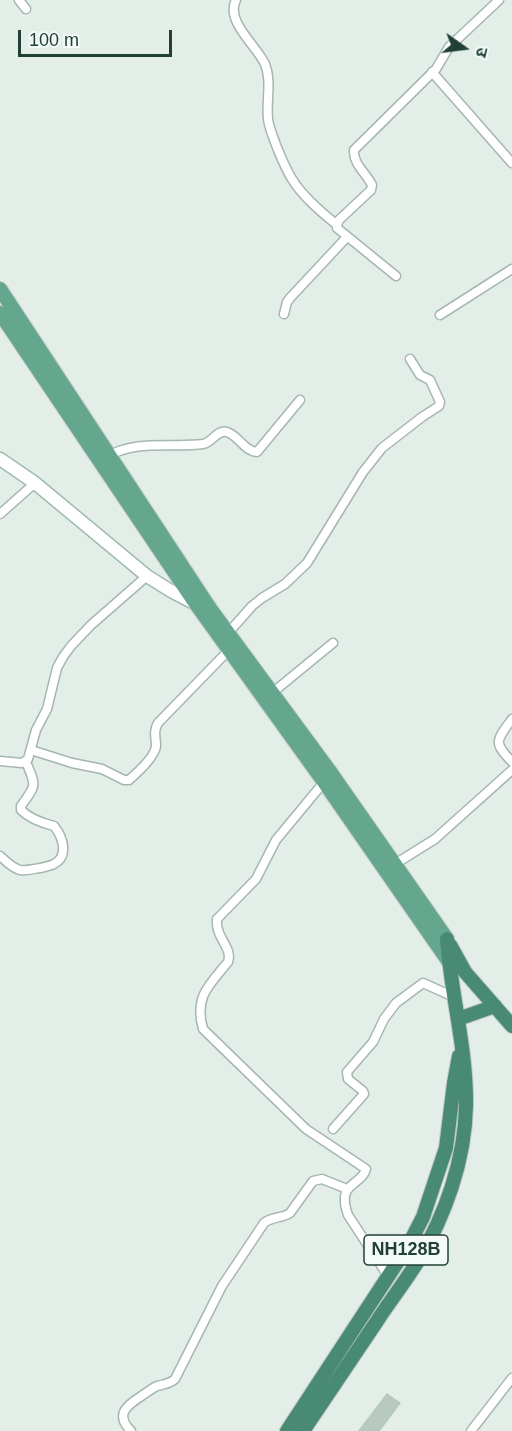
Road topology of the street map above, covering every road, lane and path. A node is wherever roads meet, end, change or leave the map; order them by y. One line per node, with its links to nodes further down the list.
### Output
1 (20, 0): 4 (street)
2 (236, 0): 7 (street)
3 (500, 0): 5 (street)
4 (26, 9)
5 (432, 72): 6 (street); 7 (street)
6 (512, 163)
7 (337, 225): 8 (street)
8 (347, 237): 10 (street); 13 (street)
9 (512, 269): 14 (street)
10 (396, 276)
11 (0, 289): 18 (main road)
12 (0, 313): 18 (main road)
13 (284, 314)
14 (441, 315)
15 (410, 359): 24 (street)
16 (300, 400): 18 (street)
17 (0, 459): 19 (main road)
18 (104, 459): 22 (main road); 23 (main road)
19 (35, 483): 20 (street); 21 (main road)
20 (0, 514)
21 (147, 576): 22 (main road); 29 (street)
22 (196, 604): 23 (main road); 26 (main road)
23 (211, 610): 24 (main road)
24 (229, 632): 27 (main road)
25 (333, 642): 27 (street)
26 (229, 650): 29 (street); 34 (main road)
27 (272, 693): 36 (main road)
28 (512, 719): 32 (street)
29 (31, 750): 31 (street)
30 (0, 761): 31 (street)
31 (26, 762): 35 (street)
32 (512, 762)
33 (512, 770): 36 (street)
34 (324, 782): 38 (main road); 46 (street)
35 (0, 856)
36 (395, 864): 37 (main road)
37 (447, 939): 38 (highway, NH128B); 39 (highway)
38 (449, 962): 39 (main road); 40 (highway, NH128B)
39 (465, 972): 41 (highway)
40 (454, 997): 42 (highway, NH128B); 45 (street)
41 (495, 1006): 42 (highway); 43 (highway)
42 (458, 1018): 44 (highway, NH128B)
43 (512, 1026)
44 (462, 1042): 47 (highway, NH128B); 51 (highway, NH128B)
45 (333, 1129)
46 (347, 1189): 47 (street); 49 (street)
47 (388, 1276): 50 (highway, NH128B)
48 (512, 1378): 52 (street)
49 (131, 1431)
50 (288, 1431)
51 (303, 1431)
52 (471, 1431)

